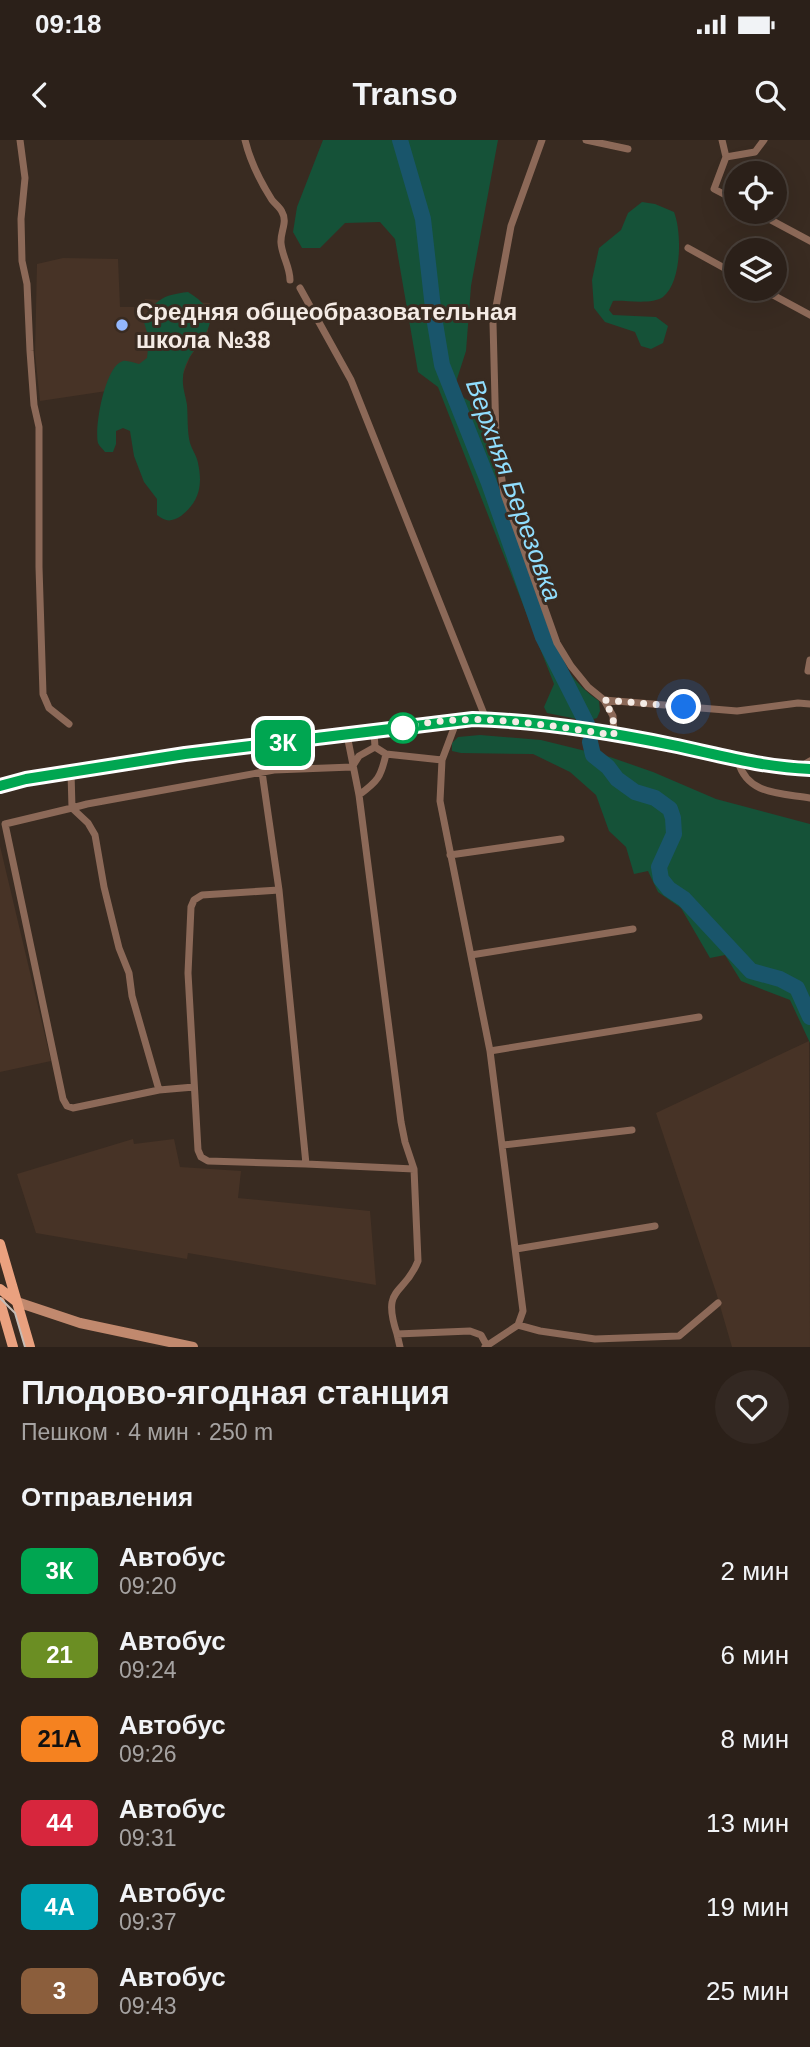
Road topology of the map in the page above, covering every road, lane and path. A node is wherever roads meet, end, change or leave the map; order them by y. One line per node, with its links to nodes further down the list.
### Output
1 (20, 140): 26 (street)
2 (246, 140): 16 (street)
3 (542, 140): 22 (street)
4 (586, 140): 7 (street)
5 (722, 140): 8 (street)
6 (764, 140): 8 (street)
7 (628, 149)
8 (726, 157): 9 (street)
9 (724, 161)
10 (724, 162): 11 (street)
11 (724, 194)
12 (780, 224): 13 (street)
13 (809, 239)
14 (688, 248): 15 (street)
15 (724, 268)
16 (290, 280)
17 (300, 288): 24 (street)
18 (784, 301): 19 (street)
19 (810, 315)
20 (810, 660): 21 (street)
21 (810, 671)
22 (604, 700): 23 (street); 29 (street)
23 (810, 704)
24 (486, 719): 25 (main road); 29 (main road)
25 (457, 720): 27 (main road); 32 (street)
26 (69, 724)
27 (374, 732): 28 (main road); 30 (street)
28 (347, 735): 35 (street); 38 (main road)
29 (614, 735): 33 (main road)
30 (375, 747): 31 (street); 35 (street)
31 (386, 754): 32 (street); 41 (street)
32 (442, 760): 46 (street)
33 (738, 761): 36 (main road); 42 (street)
34 (810, 761): 36 (street)
35 (352, 766): 39 (street); 41 (street)
36 (797, 768): 37 (main road)
37 (810, 769)
38 (71, 772): 40 (main road); 43 (street)
39 (262, 772): 43 (street); 47 (street)
40 (0, 786)
41 (359, 795): 57 (street)
42 (810, 798)
43 (72, 808): 44 (street); 53 (street)
44 (3, 822): 53 (street)
45 (561, 839): 46 (street)
46 (450, 855): 49 (street)
47 (279, 890): 52 (street); 56 (street)
48 (633, 929): 49 (street)
49 (471, 955): 51 (street)
50 (699, 1017): 51 (street)
51 (490, 1051): 55 (street)
52 (194, 1087): 53 (street); 56 (street)
53 (159, 1090)
54 (632, 1130): 55 (street)
55 (503, 1145): 60 (street)
56 (306, 1164): 57 (street)
57 (414, 1169): 66 (street)
58 (655, 1226): 60 (street)
59 (0, 1244): 62 (main road)
60 (516, 1249): 65 (street)
61 (0, 1289): 62 (main road)
62 (17, 1301): 69 (main road); 70 (street)
63 (0, 1302): 68 (main road)
64 (718, 1303): 65 (street)
65 (518, 1325): 67 (street)
66 (397, 1334): 67 (street); 71 (street)
67 (486, 1346)
68 (13, 1347)
69 (30, 1347)
70 (193, 1347)
71 (400, 1347)

